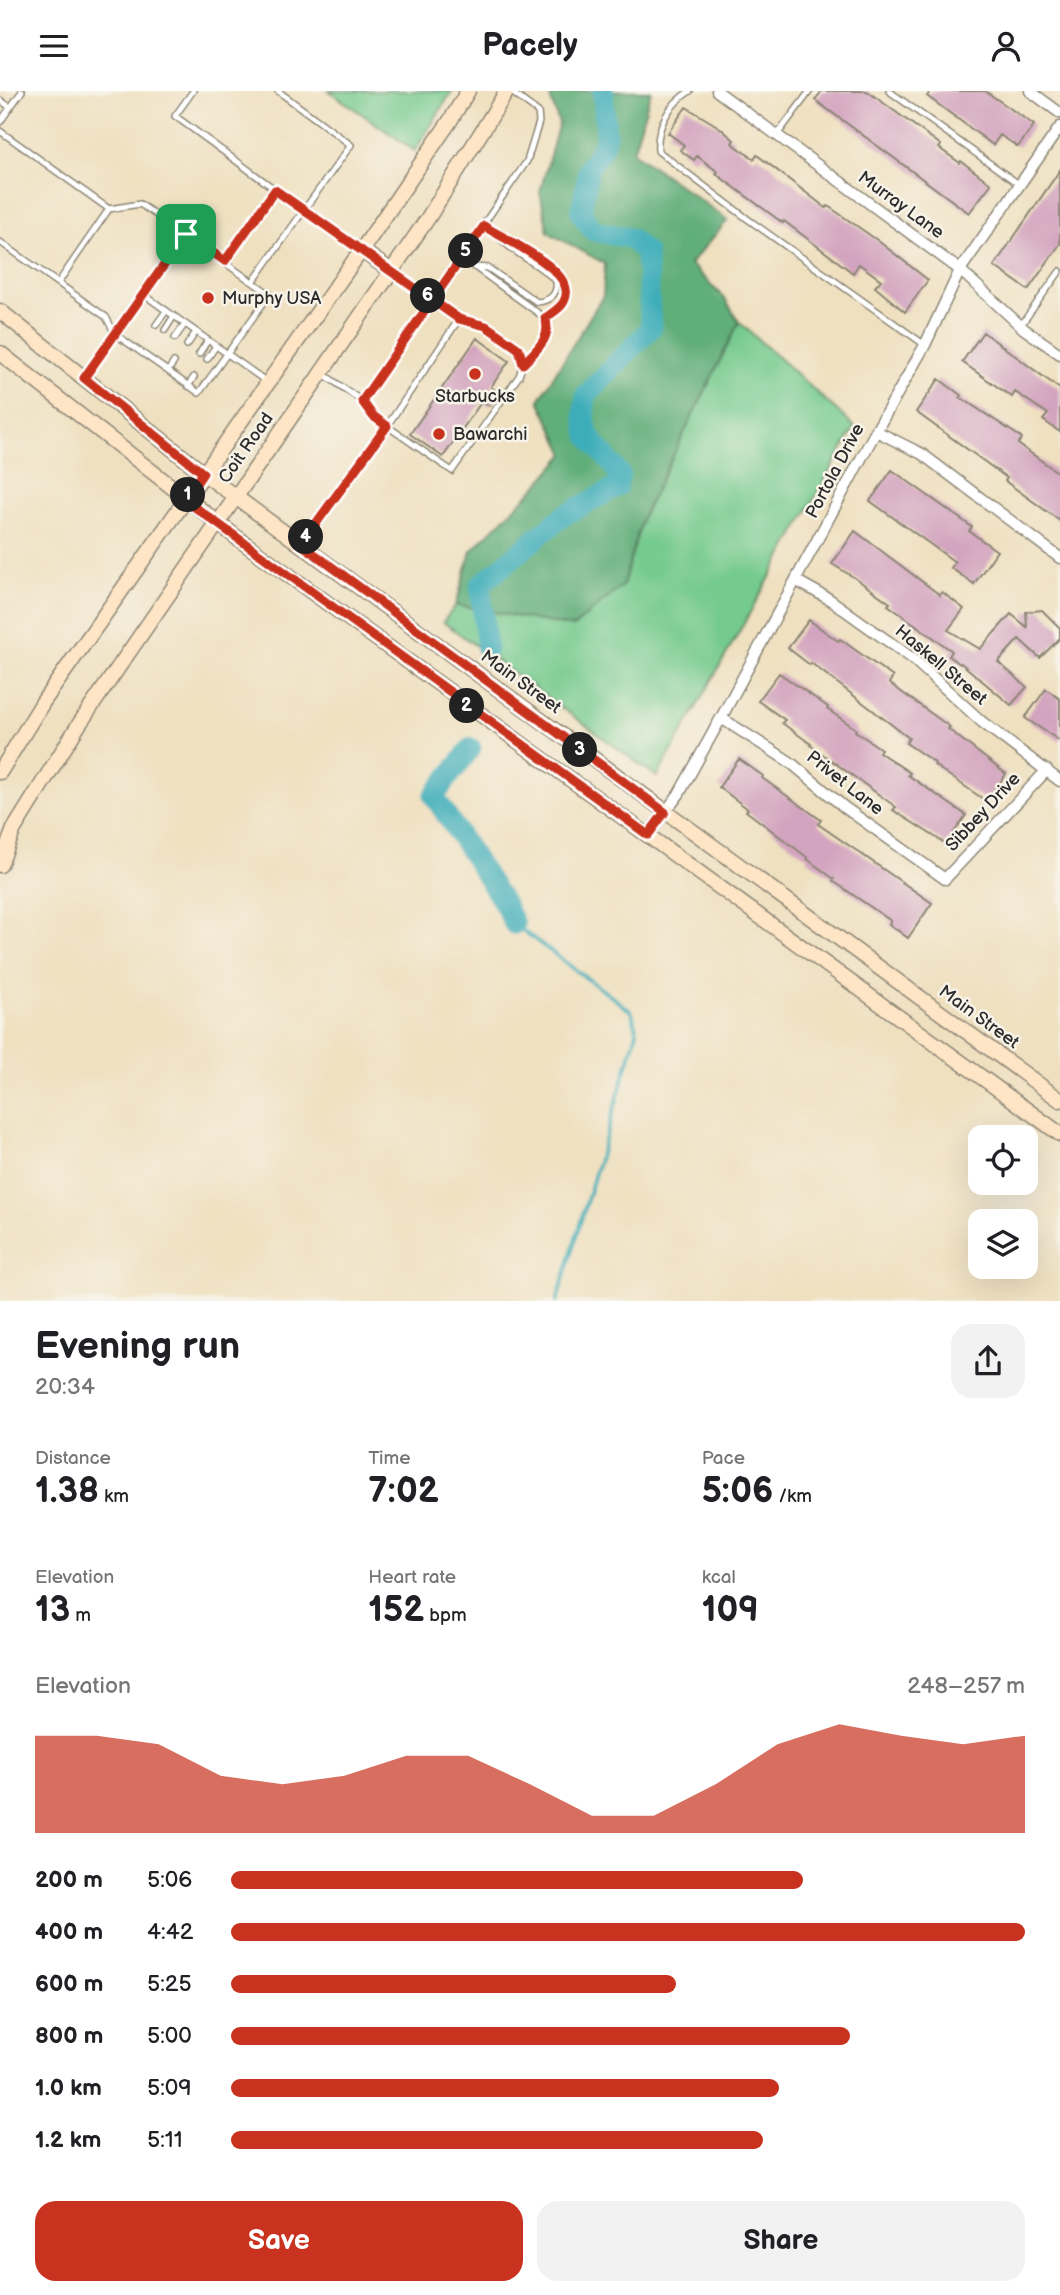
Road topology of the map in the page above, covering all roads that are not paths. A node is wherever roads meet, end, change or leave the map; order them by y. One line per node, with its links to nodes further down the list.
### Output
1 (23, 91): 12 (lane)
2 (193, 91): 19 (lane)
3 (278, 91): 21 (lane)
4 (468, 91): 26 (main road, Coit Road)
5 (509, 91): 22 (lane); 31 (main road, Coit Road)
6 (690, 91): 52 (lane)
7 (717, 91): 17 (street, Murray Lane)
8 (810, 91): 17 (lane)
9 (889, 91): 18 (lane)
10 (1030, 91): 13 (street)
11 (0, 100): 12 (lane)
12 (10, 107): 14 (lane)
13 (1060, 113)
14 (0, 122)
15 (1060, 127): 18 (street, Portola Drive)
16 (0, 131): 20 (lane)
17 (777, 135): 30 (street, Murray Lane)
18 (1020, 185): 30 (street, Portola Drive)
19 (275, 190): 21 (lane); 28 (lane)
20 (109, 209): 23 (lane); 34 (lane)
21 (304, 210): 26 (lane); 33 (lane)
22 (484, 226): 24 (lane); 27 (lane)
23 (186, 234): 28 (lane); 35 (lane)
24 (498, 236): 29 (lane); 40 (lane)
25 (0, 242): 34 (lane)
26 (361, 250): 31 (main road); 72 (main road, Coit Road)
27 (461, 258): 29 (lane); 36 (lane)
28 (225, 261): 33 (lane)
29 (474, 267): 40 (lane)
30 (960, 270): 44 (street, Murray Lane); 52 (street, Portola Drive)
31 (391, 271): 36 (lane); 68 (main road, Coit Road)
32 (1060, 271): 44 (lane)
33 (253, 282): 58 (lane)
34 (58, 283): 47 (lane)
35 (143, 294): 38 (lane); 47 (lane)
36 (433, 299): 41 (lane); 74 (lane)
37 (0, 311): 70 (main road, Main Street)
38 (166, 311): 39 (lane); 42 (lane)
39 (174, 316): 43 (lane); 45 (lane)
40 (545, 318): 65 (lane)
41 (459, 319): 65 (lane); 75 (lane)
42 (156, 324)
43 (185, 324): 46 (lane); 48 (lane)
44 (1021, 325): 59 (street, Murray Lane)
45 (165, 330)
46 (196, 332): 49 (lane); 51 (lane)
47 (115, 334): 55 (lane); 70 (lane)
48 (176, 338)
49 (208, 340): 53 (lane); 57 (lane)
50 (144, 342): 55 (lane)
51 (187, 345)
52 (925, 345): 76 (street, Portola Drive)
53 (216, 346): 58 (lane); 62 (lane)
54 (152, 348): 61 (lane)
55 (138, 350): 61 (lane)
56 (0, 353): 79 (main road)
57 (199, 353)
58 (227, 354): 72 (lane); 73 (lane)
59 (1060, 354)
60 (163, 355): 64 (lane)
61 (147, 356): 64 (lane)
62 (207, 359)
63 (174, 362): 66 (lane)
64 (157, 363): 66 (lane)
65 (523, 364): 75 (lane)
66 (168, 371): 71 (lane)
67 (186, 372): 71 (lane)
68 (322, 373): 74 (lane); 78 (main road, Coit Road)
69 (194, 377): 73 (lane)
70 (84, 378): 77 (main road, Main Street)
71 (180, 380): 73 (lane)
72 (267, 382): 77 (main road, Coit Road)
73 (188, 386)
74 (362, 401): 75 (lane)
75 (387, 426): 81 (lane)
76 (876, 431): 82 (street); 83 (street, Portola Drive)
77 (203, 473): 78 (main road, Main Street); 79 (main road, Coit Road)
78 (236, 497): 80 (main road, Coit Road); 81 (main road, Main Street)
79 (185, 500): 80 (main road); 86 (main road, Coit Road)
80 (217, 523): 89 (main road); 90 (main road, Coit Road)
81 (301, 544): 88 (main road, Main Street)
82 (1060, 558)
83 (797, 581): 84 (street, Portola Drive); 85 (street, Haskell Street)
84 (721, 717): 88 (street, Portola Drive); 91 (street, Privet Lane)
85 (1047, 770): 87 (street, Haskell Street); 91 (street, Sibbey Drive)
86 (0, 772)
87 (1060, 781)
88 (665, 812): 89 (street, Portola Drive); 92 (main road, Main Street)
89 (648, 835): 93 (main road)
90 (0, 865)
91 (945, 879)
92 (1060, 1100)
93 (1060, 1134)

